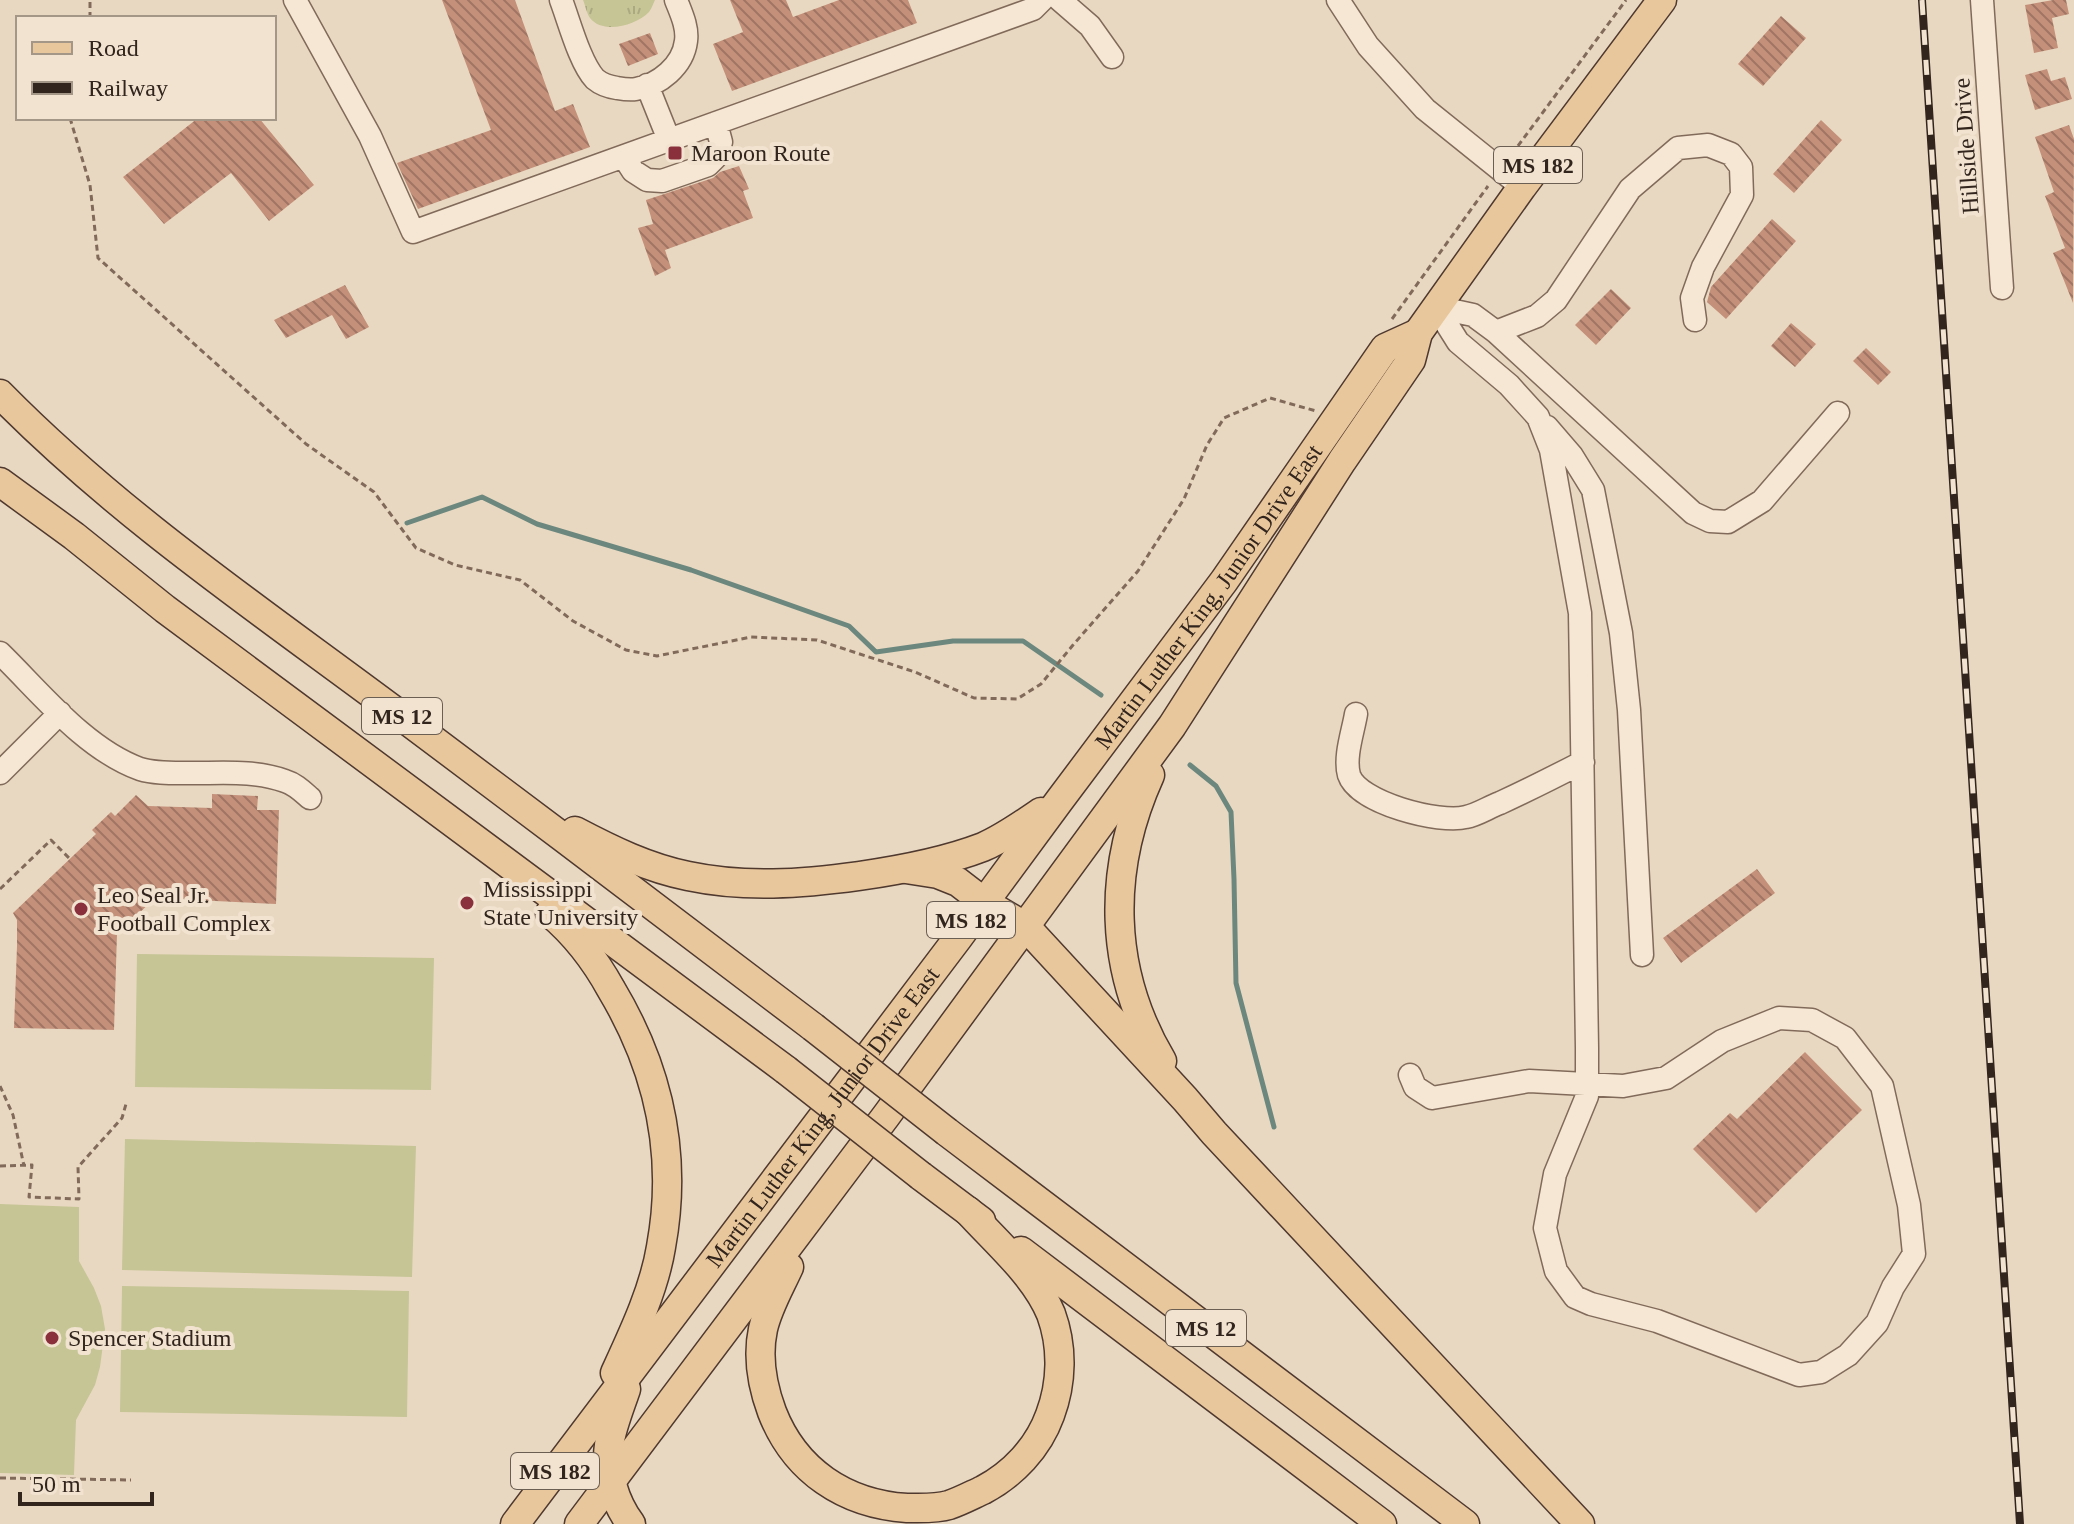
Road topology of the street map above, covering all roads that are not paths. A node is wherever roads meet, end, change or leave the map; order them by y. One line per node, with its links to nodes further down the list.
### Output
1 (295, 0): 15 (street)
2 (561, 0): 12 (street)
3 (676, 0): 12 (street)
4 (1042, 0): 13 (street)
5 (1060, 0): 10 (street)
6 (1080, 0): 10 (street)
7 (1338, 0): 16 (street)
8 (1662, 0): 16 (main road, Martin Luther King, Junior Drive East / MS 182)
9 (1982, 0): 17 (street, Hillside Drive)
10 (1090, 26): 11 (street)
11 (1112, 57)
12 (647, 85): 14 (street)
13 (716, 123): 14 (street); 15 (street)
14 (669, 140): 15 (street)
15 (624, 157)
16 (1511, 178): 18 (main road, Martin Luther King, Junior Drive East / MS 182)
17 (2002, 288)
18 (1436, 307): 20 (street); 21 (main road, Martin Luther King, Junior Drive East / MS 182); 24 (street)
19 (1695, 320): 20 (street)
20 (1496, 332): 23 (street)
21 (1418, 333): 32 (main road, Martin Luther King, Junior Drive East / MS 182); 36 (main road, Martin Luther King, Junior Drive East / MS 182)
22 (0, 394): 29 (main road, MS 12)
23 (1838, 413)
24 (1538, 417): 33 (street); 41 (street)
25 (0, 466): 27 (main road, MS 12)
26 (0, 482): 27 (main road)
27 (74, 536): 37 (main road, MS 12)
28 (0, 653): 30 (street)
29 (391, 708): 38 (main road); 54 (main road, MS 12, bridge)
30 (60, 713): 34 (street); 35 (street)
31 (1356, 714): 33 (street)
32 (1172, 726): 40 (main road, Martin Luther King, Junior Drive East / MS 182); 44 (main road)
33 (1583, 762): 43 (street)
34 (0, 773)
35 (310, 798)
36 (1059, 801): 38 (main road); 39 (main road, Martin Luther King, Junior Drive East / MS 182)
37 (443, 817): 45 (main road, MS 12, bridge); 48 (main road)
38 (906, 869): 39 (main road)
39 (984, 902): 40 (main road); 47 (main road, Martin Luther King, Junior Drive East / MS 182)
40 (1026, 927): 44 (main road); 46 (main road, Martin Luther King, Junior Drive East / MS 182)
41 (1642, 955)
42 (1410, 1075): 43 (street)
43 (1587, 1083): 43 (street)
44 (1185, 1099): 55 (main road)
45 (968, 1211): 46 (main road); 53 (main road, MS 12)
46 (814, 1213): 49 (main road, Martin Luther King, Junior Drive East / MS 182)
47 (632, 1369): 48 (main road, Martin Luther King, Junior Drive East / MS 182); 49 (main road)
48 (594, 1418): 50 (main road, Martin Luther King, Junior Drive East / MS 182)
49 (611, 1482): 51 (main road, Martin Luther King, Junior Drive East / MS 182); 52 (main road)
50 (515, 1524)
51 (579, 1524)
52 (631, 1524)
53 (1382, 1524)
54 (1465, 1524)
55 (1580, 1524)

